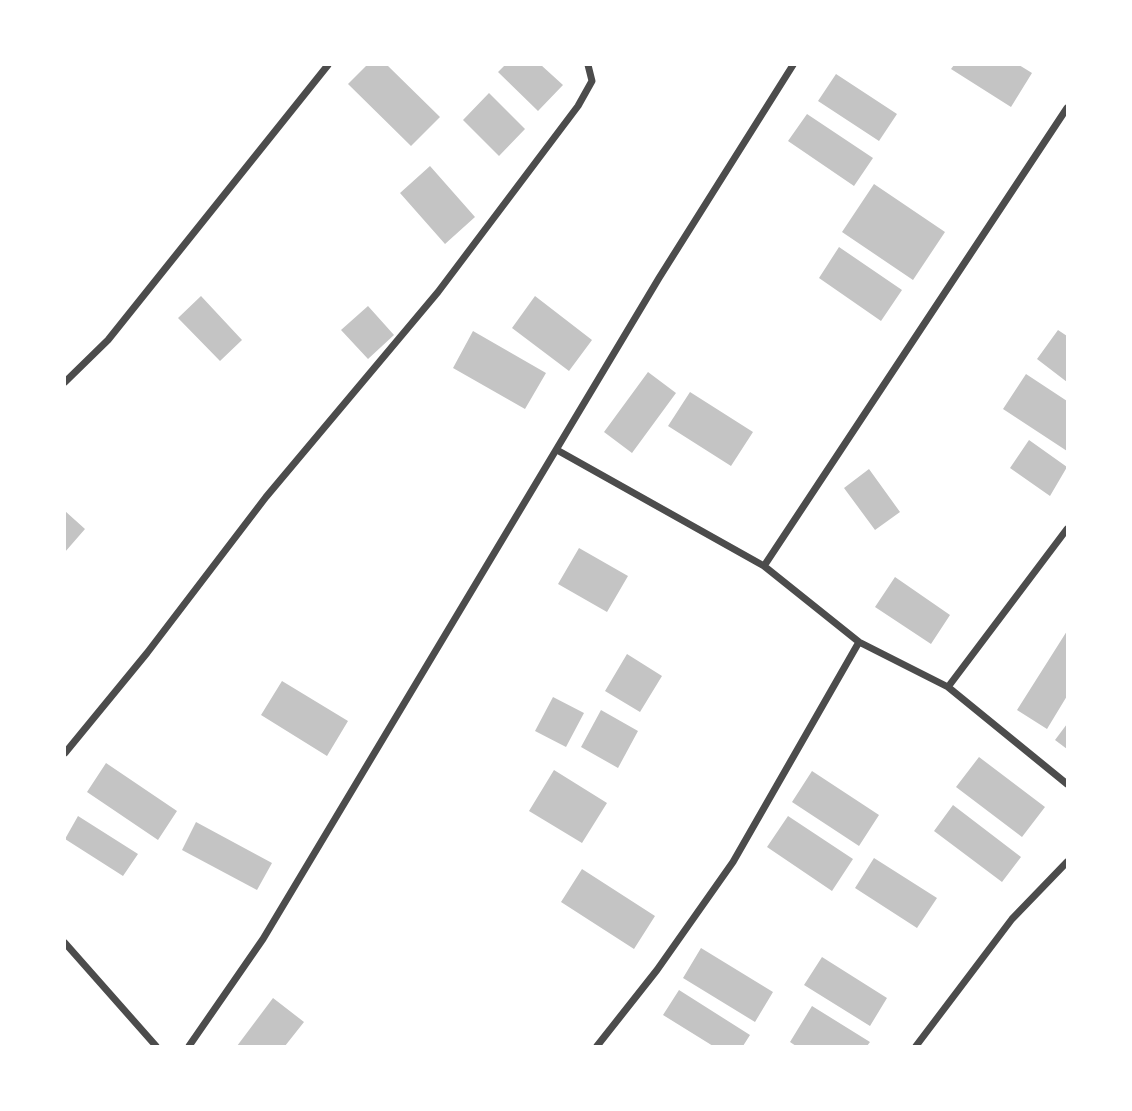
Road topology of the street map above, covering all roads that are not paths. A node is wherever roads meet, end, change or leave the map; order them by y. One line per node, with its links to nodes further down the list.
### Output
1 (328, 65): 5 (street)
2 (588, 65): 11 (street)
3 (793, 65): 6 (street)
4 (1067, 108): 8 (street)
5 (65, 382)
6 (557, 450): 8 (street); 16 (street)
7 (1067, 528): 10 (street)
8 (764, 566): 9 (street)
9 (859, 642): 10 (street); 17 (street)
10 (948, 687): 12 (street)
11 (65, 753)
12 (1067, 784)
13 (1067, 862): 18 (street)
14 (65, 943): 15 (street)
15 (156, 1046)
16 (189, 1046)
17 (597, 1046)
18 (916, 1046)

